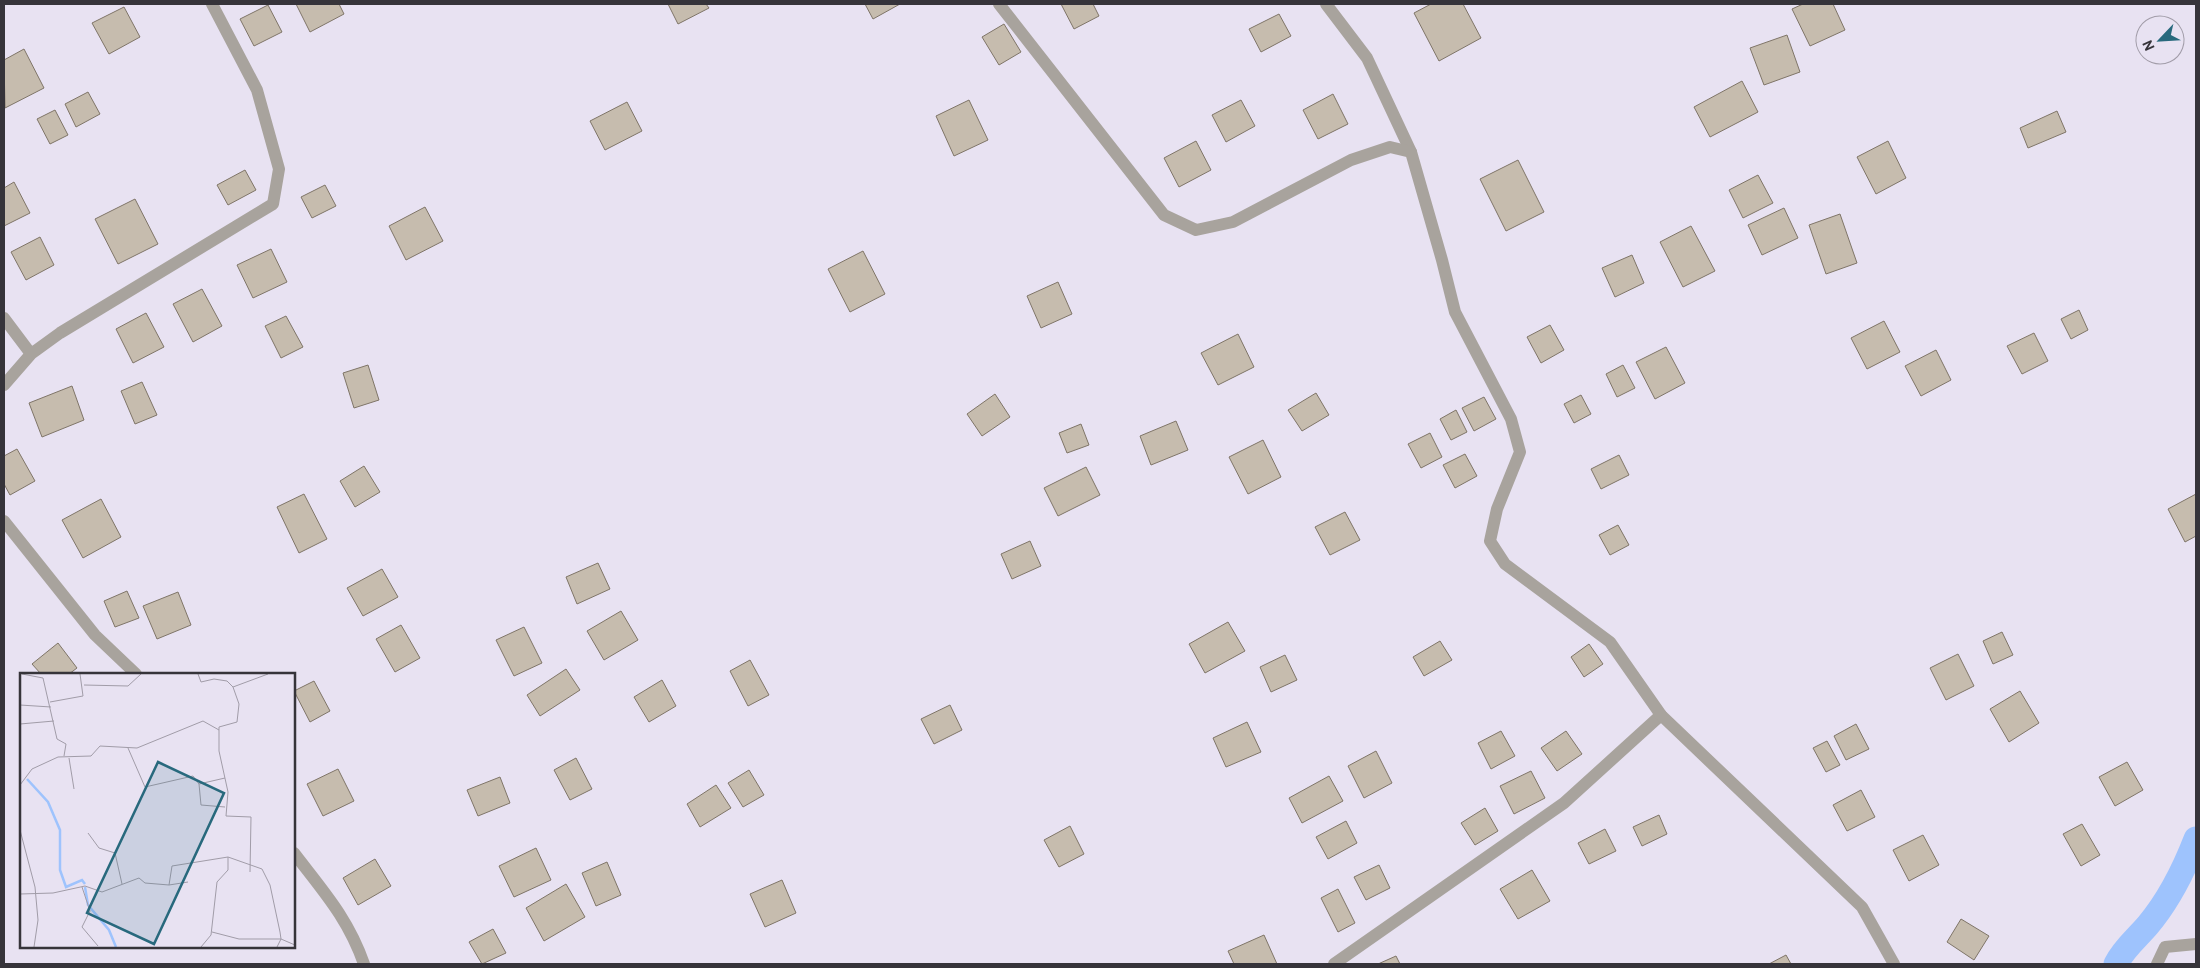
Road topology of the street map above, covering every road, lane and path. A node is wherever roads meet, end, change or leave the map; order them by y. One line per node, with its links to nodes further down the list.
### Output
1 (212, 4): 6 (street)
2 (999, 4): 4 (street)
3 (1326, 4): 4 (street)
4 (1411, 152): 10 (street)
5 (4, 318): 6 (street)
6 (31, 354): 7 (street)
7 (4, 385)
8 (4, 521): 9 (street)
9 (135, 673)
10 (1661, 715): 14 (street); 15 (street)
11 (295, 855): 13 (street)
12 (2196, 944): 16 (street)
13 (364, 964)
14 (1334, 964)
15 (1894, 964)
16 (2157, 964)

